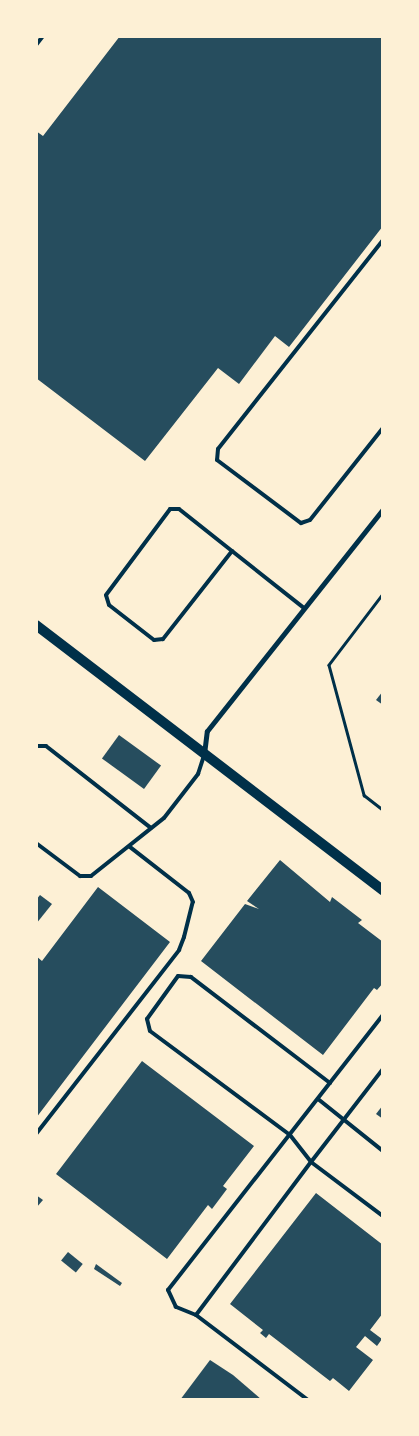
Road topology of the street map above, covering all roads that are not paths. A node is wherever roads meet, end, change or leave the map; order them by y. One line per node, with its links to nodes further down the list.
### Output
1 (43, 36): 2 (lane)
2 (36, 45)
3 (383, 240): 4 (lane)
4 (383, 428)
5 (383, 509): 7 (street)
6 (232, 551): 6 (lane); 7 (lane)
7 (304, 608): 10 (street)
8 (36, 624): 10 (main road)
9 (36, 746): 11 (lane)
10 (204, 755): 11 (lane); 14 (main road)
11 (151, 828): 13 (lane)
12 (36, 843): 13 (lane)
13 (130, 847): 20 (lane)
14 (383, 890)
15 (383, 1015): 17 (lane)
16 (383, 1069): 19 (lane)
17 (330, 1083): 18 (lane); 21 (lane)
18 (318, 1099): 19 (lane); 21 (lane)
19 (343, 1120): 22 (lane); 23 (lane)
20 (36, 1134)
21 (290, 1134): 23 (lane); 25 (lane)
22 (383, 1151)
23 (311, 1162): 24 (lane); 25 (lane)
24 (383, 1216)
25 (196, 1315): 26 (lane)
26 (308, 1400)

